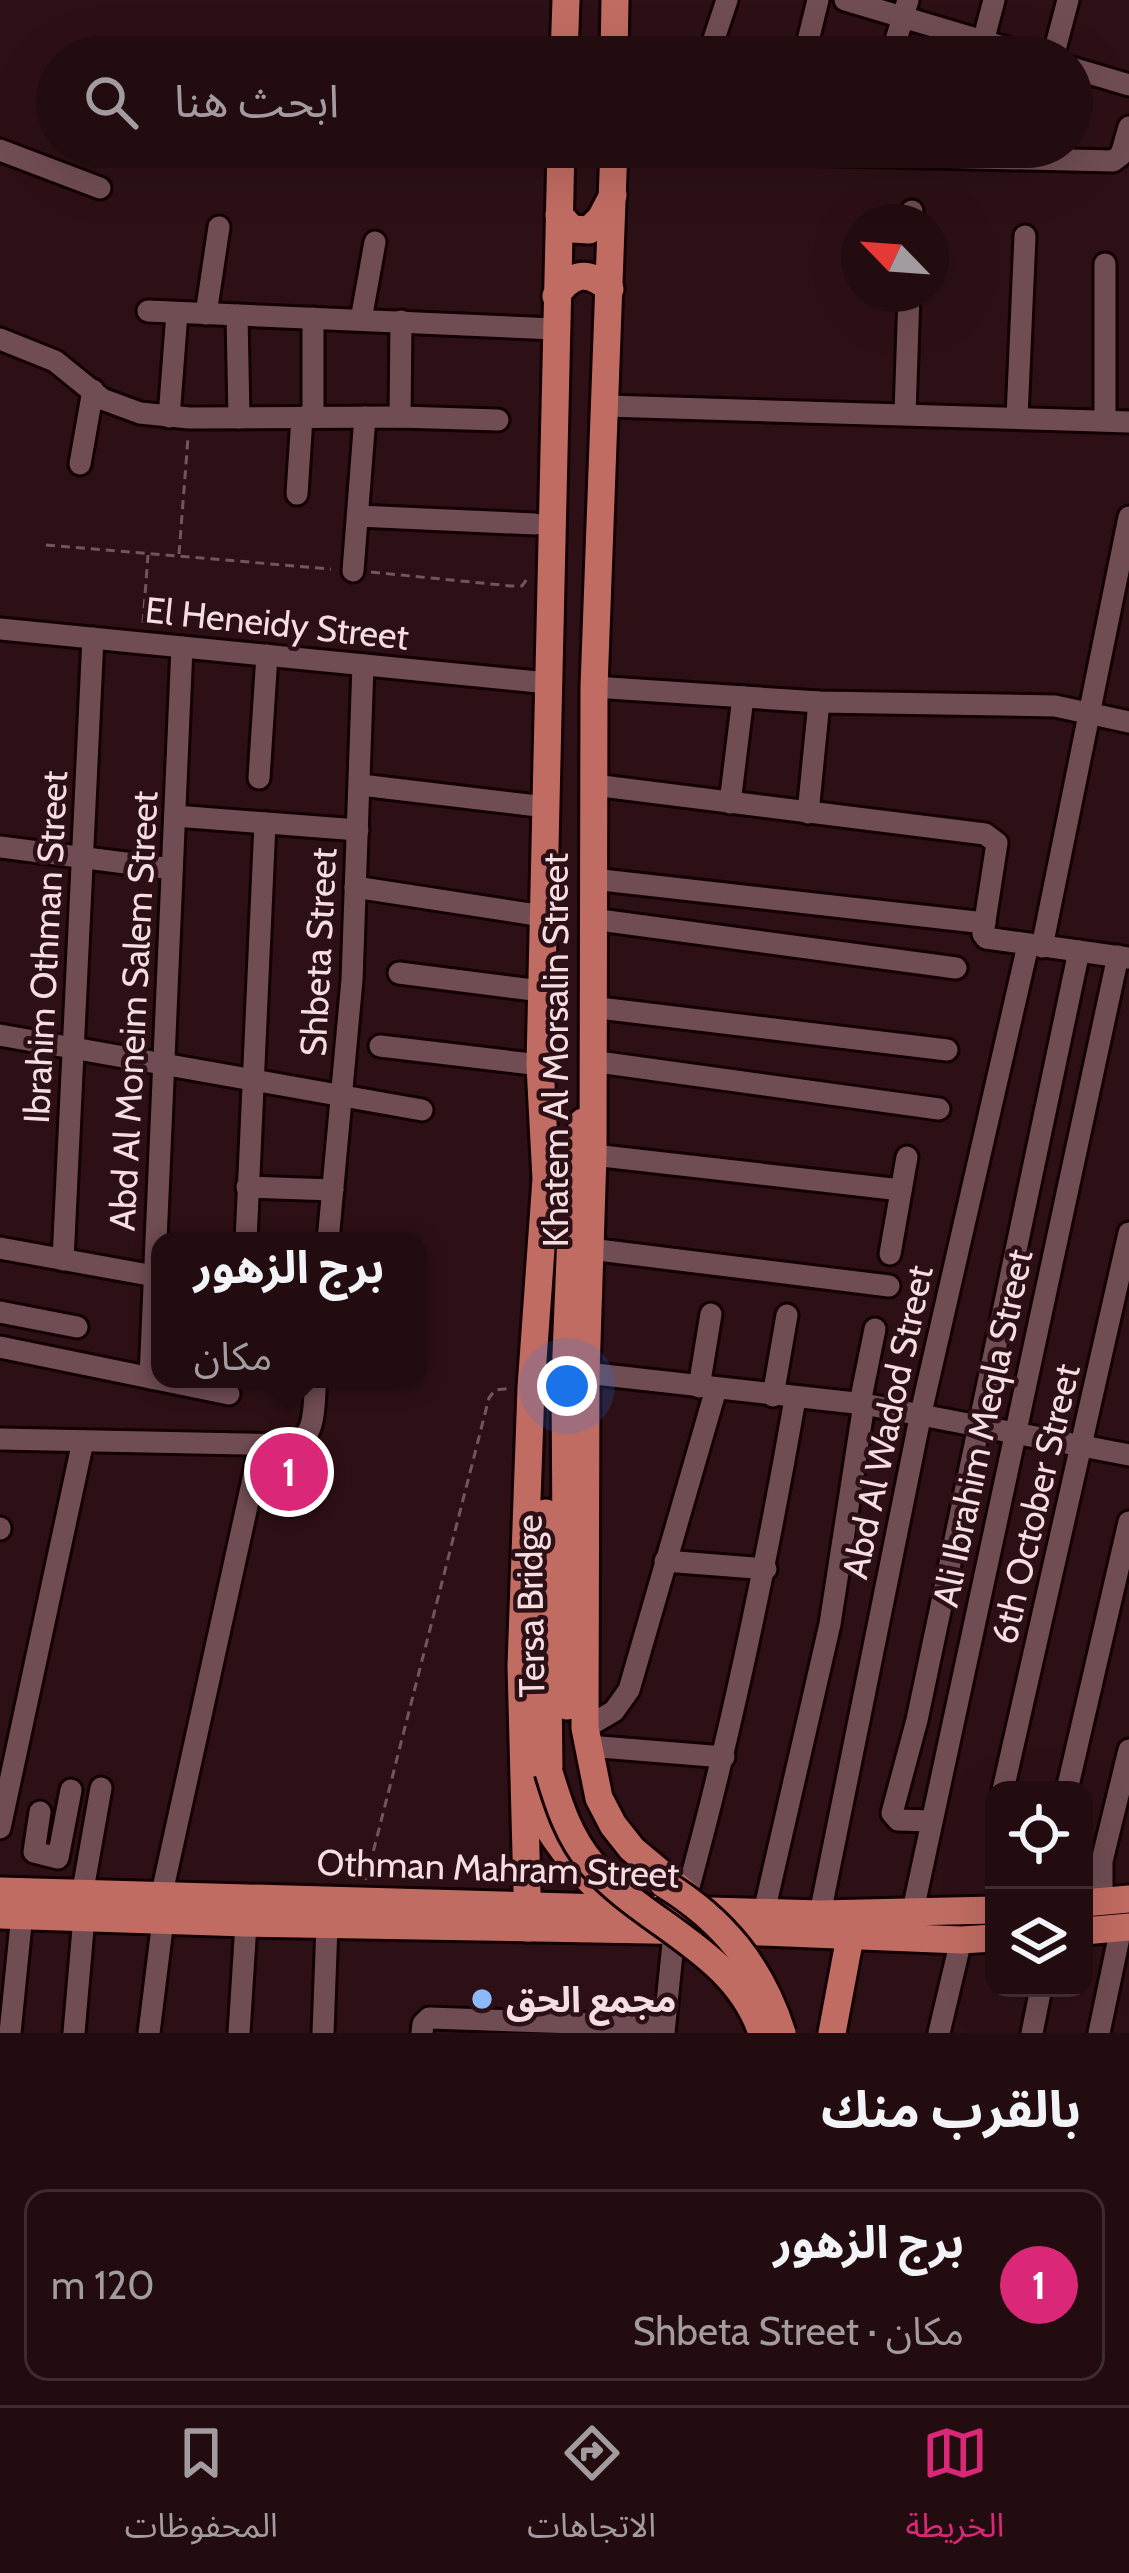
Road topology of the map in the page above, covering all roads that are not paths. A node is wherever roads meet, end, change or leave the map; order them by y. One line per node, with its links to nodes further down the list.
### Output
1 (566, 0): 9 (main road)
2 (614, 0): 10 (main road)
3 (727, 0): 11 (street)
4 (818, 0): 12 (street)
5 (845, 0): 8 (street)
6 (994, 0): 14 (street)
7 (1068, 0): 15 (street)
8 (906, 9): 13 (street)
9 (565, 36)
10 (614, 36)
11 (715, 36)
12 (809, 36)
13 (957, 36)
14 (984, 36)
15 (1059, 36)
16 (1093, 74): 17 (street)
17 (1129, 85)
18 (1129, 127): 20 (street)
19 (0, 150): 21 (street)
20 (1093, 159)
21 (36, 164)
22 (47, 168): 25 (street)
23 (560, 168): 27 (main road, Khatem Al Morsalin Street)
24 (614, 168): 26 (main road, Khatem Al Morsalin Street)
25 (100, 188)
26 (613, 195): 27 (main road); 32 (main road, Khatem Al Morsalin Street)
27 (559, 215): 33 (main road, Khatem Al Morsalin Street)
28 (219, 227): 37 (street)
29 (1025, 236): 52 (street)
30 (375, 242): 40 (street)
31 (1105, 264): 41 (street)
32 (610, 289): 33 (main road); 47 (main road, Khatem Al Morsalin Street)
33 (556, 296): 44 (main road, Khatem Al Morsalin Street)
34 (148, 311): 36 (street)
35 (908, 312): 48 (street)
36 (176, 313): 37 (street); 53 (street)
37 (206, 314): 38 (street)
38 (237, 315): 39 (street); 54 (street)
39 (313, 318): 40 (street); 49 (street)
40 (361, 320): 42 (street)
41 (1106, 320): 43 (street); 55 (street)
42 (400, 321): 44 (street); 51 (street)
43 (1129, 322)
44 (556, 328): 69 (main road, Khatem Al Morsalin Street)
45 (0, 339): 46 (street)
46 (93, 390): 53 (street); 58 (street)
47 (606, 406): 48 (street); 70 (main road, Khatem Al Morsalin Street)
48 (905, 414): 52 (street)
49 (307, 417): 50 (street); 54 (street); 59 (street)
50 (365, 417): 51 (street); 60 (street)
51 (400, 417): 56 (street)
52 (1017, 417): 55 (street)
53 (179, 418): 54 (street)
54 (239, 418)
55 (1106, 419): 57 (street)
56 (498, 420)
57 (1129, 422)
58 (80, 464)
59 (297, 494)
60 (358, 516): 62 (street); 63 (street)
61 (1129, 517): 73 (street, Abd Al Wadod Street)
62 (535, 524)
63 (353, 571)
64 (0, 629): 65 (street, El Heneidy Street)
65 (93, 638): 66 (street, El Heneidy Street); 85 (street, Ibrahim Othman Street)
66 (182, 647): 67 (street, El Heneidy Street); 81 (street, Abd Al Moneim Salem Street)
67 (267, 655): 68 (street, El Heneidy Street); 75 (street)
68 (362, 665): 69 (street, El Heneidy Street); 76 (street, Shbeta Street)
69 (548, 682): 79 (main road, Khatem Al Morsalin Street)
70 (594, 687): 71 (street); 77 (main road, Khatem Al Morsalin Street)
71 (743, 697): 72 (street); 78 (street)
72 (819, 702): 73 (street); 80 (street)
73 (1087, 711): 74 (street); 92 (street, Abd Al Wadod Street)
74 (1129, 722)
75 (260, 778)
76 (361, 785): 79 (street); 83 (street, Shbeta Street)
77 (594, 785): 78 (street); 87 (main road, Khatem Al Morsalin Street)
78 (730, 803): 80 (street)
79 (546, 807): 89 (main road, Khatem Al Morsalin Street)
80 (808, 813): 91 (street)
81 (175, 817): 82 (street); 86 (street, Abd Al Moneim Salem Street)
82 (265, 823): 83 (street); 106 (street)
83 (358, 830): 88 (street, Shbeta Street)
84 (0, 847): 85 (street)
85 (83, 858): 86 (street); 100 (street, Ibrahim Othman Street)
86 (172, 869): 104 (street, Abd Al Moneim Salem Street)
87 (592, 878): 90 (main road, Khatem Al Morsalin Street); 91 (street)
88 (355, 887): 89 (street); 107 (street, Shbeta Street)
89 (543, 916): 97 (main road, Khatem Al Morsalin Street)
90 (592, 919): 95 (street); 98 (main road, Khatem Al Morsalin Street)
91 (984, 929): 92 (street)
92 (1035, 946): 93 (street); 142 (street, Abd Al Wadod Street)
93 (1079, 952): 94 (street); 143 (street)
94 (1125, 952): 144 (street, Ali Ibrahim Meqla Street)
95 (956, 968)
96 (399, 973): 97 (street)
97 (542, 991): 105 (main road, Khatem Al Morsalin Street)
98 (592, 1007): 102 (street); 103 (main road, Khatem Al Morsalin Street)
99 (0, 1035): 100 (street)
100 (74, 1046): 104 (street); 124 (street, Ibrahim Othman Street)
101 (380, 1046): 105 (street)
102 (947, 1050)
103 (591, 1061): 108 (main road, Khatem Al Morsalin Street); 109 (street)
104 (164, 1063): 106 (street); 117 (street, Abd Al Moneim Salem Street)
105 (540, 1066): 113 (main road, Khatem Al Morsalin Street)
106 (253, 1079): 107 (street); 114 (street)
107 (342, 1095): 110 (street); 115 (street, Shbeta Street)
108 (592, 1098): 111 (main road, Khatem Al Morsalin Street); 154 (main road, Tersa Bridge)
109 (939, 1109)
110 (422, 1110)
111 (593, 1155): 116 (street); 122 (main road, Khatem Al Morsalin Street)
112 (907, 1157): 116 (street)
113 (546, 1179): 154 (main road, Tersa Bridge); 160 (main road, Khatem Al Morsalin Street)
114 (248, 1187): 115 (street); 118 (street)
115 (333, 1190): 119 (street, Shbeta Street)
116 (902, 1190): 123 (street)
117 (158, 1232)
118 (246, 1232)
119 (329, 1232)
120 (1129, 1233): 147 (street, 6th October Street)
121 (0, 1248): 124 (street)
122 (590, 1249): 126 (street); 134 (main road, Khatem Al Morsalin Street)
123 (890, 1254)
124 (63, 1259): 125 (street)
125 (151, 1275)
126 (889, 1286)
127 (0, 1312): 130 (street)
128 (711, 1314): 138 (street)
129 (787, 1315): 140 (street)
130 (77, 1327)
131 (874, 1329): 141 (street)
132 (0, 1347): 135 (street)
133 (151, 1363): 135 (street, Abd Al Moneim Salem Street)
134 (586, 1372): 138 (street); 154 (main road, Khatem Al Morsalin Street)
135 (150, 1378)
136 (199, 1388): 139 (street)
137 (315, 1388): 148 (street)
138 (707, 1388): 140 (street); 151 (street)
139 (229, 1394)
140 (784, 1397): 141 (street); 152 (street)
141 (862, 1404): 142 (street); 174 (street)
142 (921, 1413): 143 (street); 176 (street, Abd Al Wadod Street)
143 (978, 1424): 144 (street); 162 (street)
144 (1014, 1432): 147 (street); 162 (street, Ali Ibrahim Meqla Street)
145 (0, 1439): 146 (street)
146 (83, 1441): 148 (street); 164 (street)
147 (1083, 1446): 149 (street); 156 (street, 6th October Street)
148 (260, 1447): 170 (street)
149 (1129, 1455)
150 (1129, 1522): 157 (street)
151 (665, 1561): 152 (street); 154 (street)
152 (766, 1569): 155 (street)
153 (1129, 1750): 167 (street)
154 (574, 1753): 155 (street); 168 (main road, Khatem Al Morsalin Street); 197 (main road, Tersa Bridge, bridge); 198 (main road, Tersa Bridge, bridge)
155 (724, 1757): 168 (street)
156 (1006, 1781)
157 (1068, 1781)
158 (100, 1788): 165 (street)
159 (71, 1790): 163 (street)
160 (526, 1791): 171 (main road); 178 (main road, Khatem Al Morsalin Street)
161 (40, 1812): 163 (street)
162 (932, 1821): 177 (street, Ali Ibrahim Meqla Street)
163 (66, 1824): 165 (street)
164 (0, 1828)
165 (94, 1828): 169 (street)
166 (0, 1891): 169 (main road, Othman Mahram Street)
167 (1105, 1901)
168 (695, 1902): 171 (main road, Othman Mahram Street); 174 (main road, Othman Mahram Street)
169 (83, 1904): 170 (main road, Othman Mahram Street); 175 (main road, Othman Mahram Street); 191 (street)
170 (163, 1906): 172 (main road, Othman Mahram Street); 192 (street)
171 (621, 1908): 178 (main road, Othman Mahram Street); 182 (main road)
172 (247, 1910): 178 (main road, Othman Mahram Street); 179 (main road, Othman Mahram Street); 193 (street)
173 (985, 1911): 177 (main road, Othman Mahram Street)
174 (764, 1912): 176 (main road, Othman Mahram Street)
175 (11, 1914): 187 (street)
176 (820, 1914): 177 (main road, Othman Mahram Street)
177 (912, 1915)
178 (529, 1916): 179 (main road, Othman Mahram Street); 182 (main road, Othman Mahram Street)
179 (327, 1925): 194 (street)
180 (1125, 1928): 181 (main road); 202 (street)
181 (1093, 1930)
182 (663, 1936): 183 (main road, Othman Mahram Street); 190 (street); 196 (main road)
183 (850, 1937): 185 (main road, Othman Mahram Street); 199 (main road)
184 (985, 1939): 185 (main road, Othman Mahram Street)
185 (961, 1940): 200 (street)
186 (1039, 1997): 201 (street)
187 (7, 2024)
188 (518, 2027): 189 (street); 195 (street)
189 (594, 2028): 190 (street)
190 (664, 2030)
191 (74, 2033)
192 (149, 2033)
193 (239, 2033)
194 (323, 2033)
195 (422, 2033)
196 (750, 2033)
197 (762, 2033)
198 (782, 2033)
199 (832, 2033)
200 (940, 2033)
201 (1032, 2033)
202 (1099, 2033)

